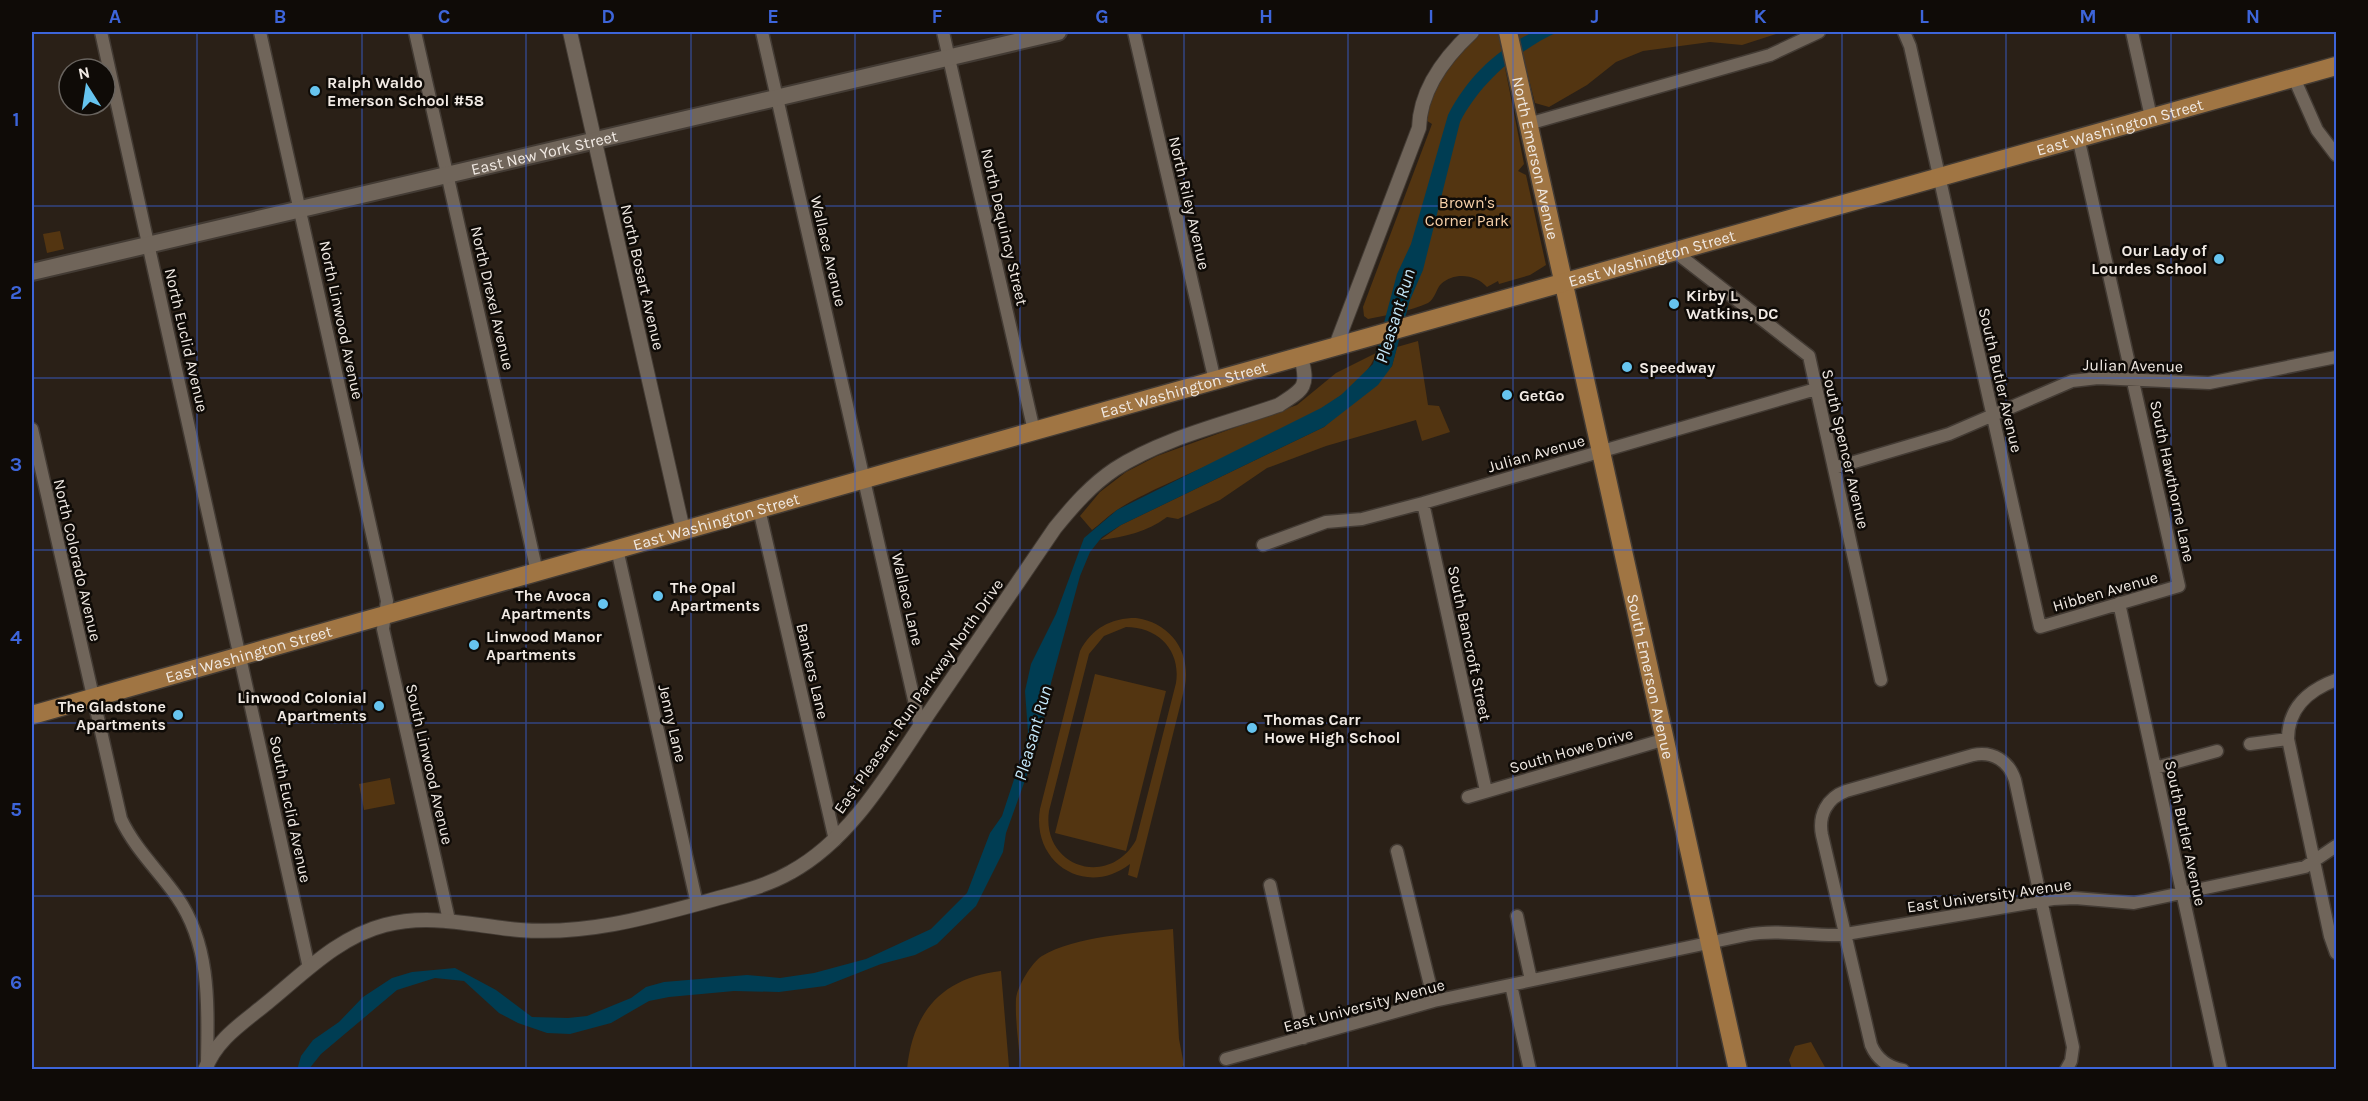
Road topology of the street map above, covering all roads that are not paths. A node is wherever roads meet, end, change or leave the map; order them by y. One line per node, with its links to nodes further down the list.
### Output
1 (101, 32): 26 (street, North Euclid Avenue)
2 (260, 32): 25 (street, North Linwood Avenue)
3 (415, 32): 23 (street, North Drexel Avenue)
4 (570, 32): 21 (street, North Bosart Avenue)
5 (762, 32): 17 (street, Wallace Avenue)
6 (943, 32): 14 (street, North Dequincy Street)
7 (1058, 32): 14 (main road, East New York Street)
8 (1134, 32): 33 (street, North Riley Avenue)
9 (1472, 32): 30 (street)
10 (1508, 32): 19 (main road, North Emerson Avenue)
11 (1819, 32): 19 (street)
12 (1904, 32): 24 (street, South Butler Avenue)
13 (2132, 32): 18 (street)
14 (949, 57): 17 (main road, East New York Street); 38 (street, North Dequincy Street)
15 (2337, 66): 16 (main road, East Washington Street)
16 (2294, 78): 18 (main road, East Washington Street); 22 (street)
17 (777, 97): 21 (main road, East New York Street); 41 (street, Wallace Avenue)
18 (2151, 117): 20 (main road, East Washington Street)
19 (1528, 124): 29 (main road, North Emerson Avenue)
20 (2078, 137): 24 (main road, East Washington Street); 34 (street, South Hawthorne Lane)
21 (595, 141): 23 (main road, East New York Street); 44 (street, North Bosart Avenue)
22 (2337, 155)
23 (449, 176): 25 (main road, East New York Street); 47 (street, North Drexel Avenue)
24 (1939, 176): 27 (main road, East Washington Street); 36 (street, South Butler Avenue)
25 (300, 210): 26 (main road, East New York Street); 50 (street, North Linwood Avenue)
26 (149, 245): 28 (main road, East New York Street); 52 (street, North Euclid Avenue)
27 (1674, 251): 29 (main road, East Washington Street); 35 (street, South Spencer Avenue)
28 (32, 272)
29 (1564, 283): 30 (main road, East Washington Street); 39 (main road, South Emerson Avenue)
30 (1335, 348): 31 (main road, East Washington Street)
31 (1302, 357): 33 (main road, East Washington Street); 57 (street, East Pleasant Run Parkway North Drive)
32 (2337, 357): 34 (street, Julian Avenue)
33 (1215, 381): 38 (main road, East Washington Street)
34 (2133, 381): 36 (street, Julian Avenue); 48 (street, South Hawthorne Lane)
35 (1816, 389): 39 (street, Julian Avenue); 40 (street, South Spencer Avenue)
36 (1992, 415): 40 (street, Julian Avenue); 51 (street, South Butler Avenue)
37 (32, 429): 55 (street, North Colorado Avenue)
38 (1034, 431): 41 (main road, East Washington Street)
39 (1602, 451): 42 (street, Julian Avenue); 58 (main road, South Emerson Avenue)
40 (1834, 468): 53 (street, South Spencer Avenue)
41 (864, 479): 43 (main road, East Washington Street); 57 (street, Wallace Lane)
42 (1423, 503): 45 (street, Julian Avenue); 63 (street, South Bancroft Street)
43 (759, 508): 44 (main road, East Washington Street); 65 (street, Bankers Lane)
44 (683, 530): 46 (main road, East Washington Street)
45 (1263, 545)
46 (617, 549): 47 (main road, East Washington Street); 72 (street, Jenny Lane)
47 (537, 572): 50 (main road, East Washington Street)
48 (2179, 586): 49 (street, Hibben Avenue)
49 (2119, 603): 51 (street, Hibben Avenue); 62 (street, South Butler Avenue)
50 (384, 615): 52 (main road, East Washington Street); 74 (street, South Linwood Avenue)
51 (2040, 627)
52 (241, 656): 55 (main road, East Washington Street); 78 (street, South Euclid Avenue)
53 (1881, 680)
54 (2337, 680): 59 (street)
55 (92, 698): 56 (main road, East Washington Street); 84 (street, North Colorado Avenue)
56 (32, 715)
57 (920, 726): 65 (street, East Pleasant Run Parkway North Drive)
58 (1666, 739): 63 (street, South Howe Drive); 76 (main road, South Emerson Avenue)
59 (2288, 739): 60 (street); 68 (street)
60 (2250, 744)
61 (2217, 751): 62 (street)
62 (2155, 768): 70 (street, South Butler Avenue)
63 (1486, 791): 64 (street, South Howe Drive)
64 (1468, 797)
65 (835, 840): 72 (street, East Pleasant Run Parkway North Drive)
66 (2337, 846): 68 (street, East University Avenue)
67 (1396, 851): 81 (street)
68 (2313, 861): 70 (street, East University Avenue); 77 (street)
69 (1270, 885): 82 (street)
70 (2182, 893): 71 (street, East University Avenue); 89 (street, South Butler Avenue)
71 (2042, 901): 75 (street, East University Avenue); 75 (street); 88 (street)
72 (697, 904): 74 (street, East Pleasant Run Parkway North Drive)
73 (1517, 916): 79 (street)
74 (449, 920): 78 (street, East Pleasant Run Parkway North Drive)
75 (1845, 934): 76 (street, East University Avenue); 87 (street)
76 (1710, 942): 79 (street, East University Avenue); 86 (main road, South Emerson Avenue)
77 (2337, 953)
78 (309, 968): 84 (street, East Pleasant Run Parkway North Drive)
79 (1531, 980): 80 (street, East University Avenue)
80 (1511, 985): 81 (street, East University Avenue); 85 (street)
81 (1434, 1001): 82 (street, East University Avenue)
82 (1304, 1038): 83 (street, East University Avenue)
83 (1226, 1059)
84 (206, 1066)
85 (1530, 1070)
86 (1738, 1070)
87 (1903, 1070)
88 (2066, 1070)
89 (2221, 1070)

